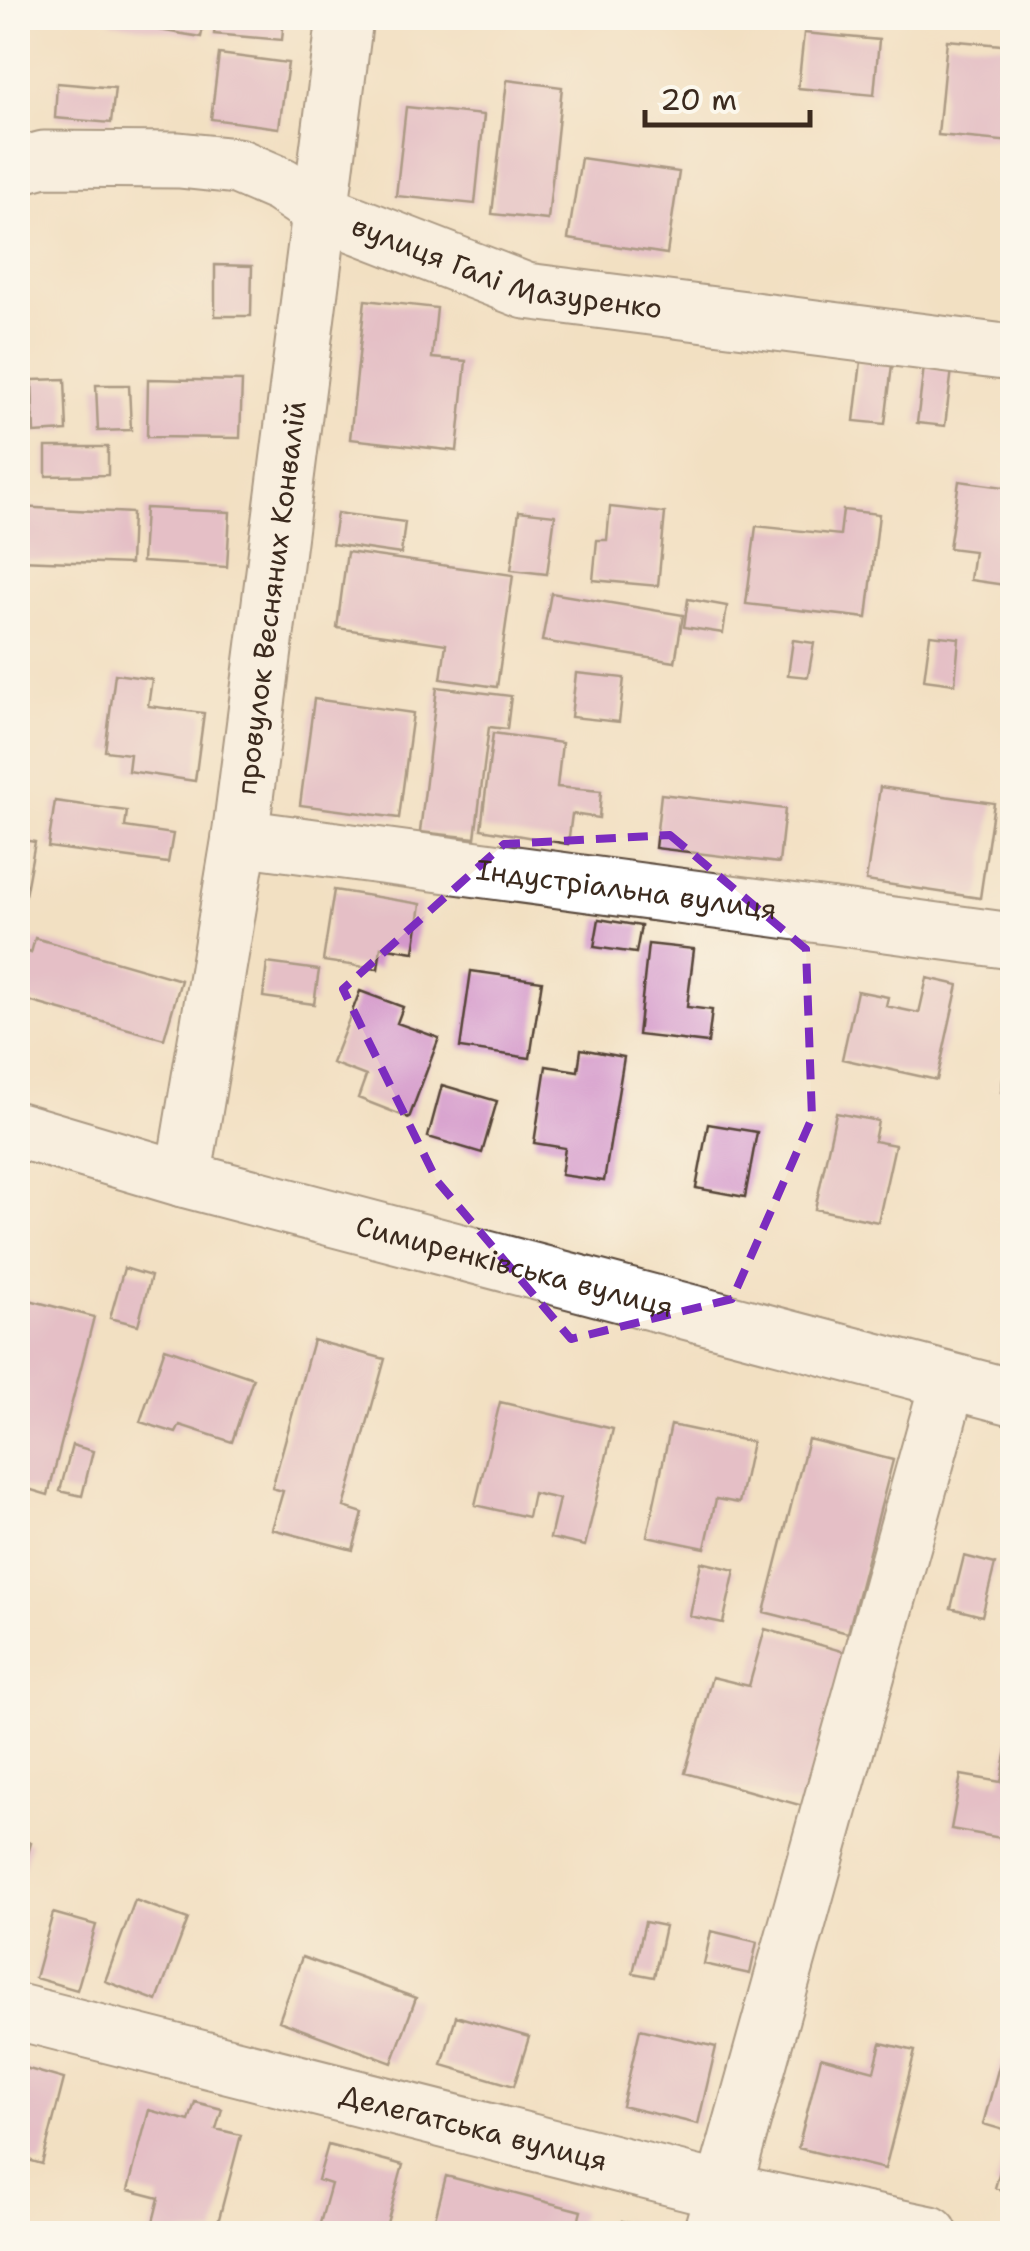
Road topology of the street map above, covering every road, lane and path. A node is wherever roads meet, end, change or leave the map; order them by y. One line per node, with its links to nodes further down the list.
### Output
1 (345, 18): 3 (street, провулок Весняних Конвалій)
2 (18, 166): 3 (street, вулиця Галі Мазуренко)
3 (320, 211): 4 (street, вулиця Галі Мазуренко); 5 (street, провулок Весняних Конвалій)
4 (1012, 353)
5 (240, 837): 6 (street, Індустріальна вулиця); 8 (street, провулок Весняних Конвалій)
6 (1012, 942)
7 (18, 1130): 8 (street, Симиренківська вулиця)
8 (183, 1179): 9 (street, Симиренківська вулиця)
9 (948, 1383): 10 (street, Симиренківська вулиця); 12 (street)
10 (1012, 1397)
11 (18, 2012): 12 (street, Делегатська вулиця)
12 (717, 2212): 13 (street, Делегатська вулиця)
13 (930, 2234)

